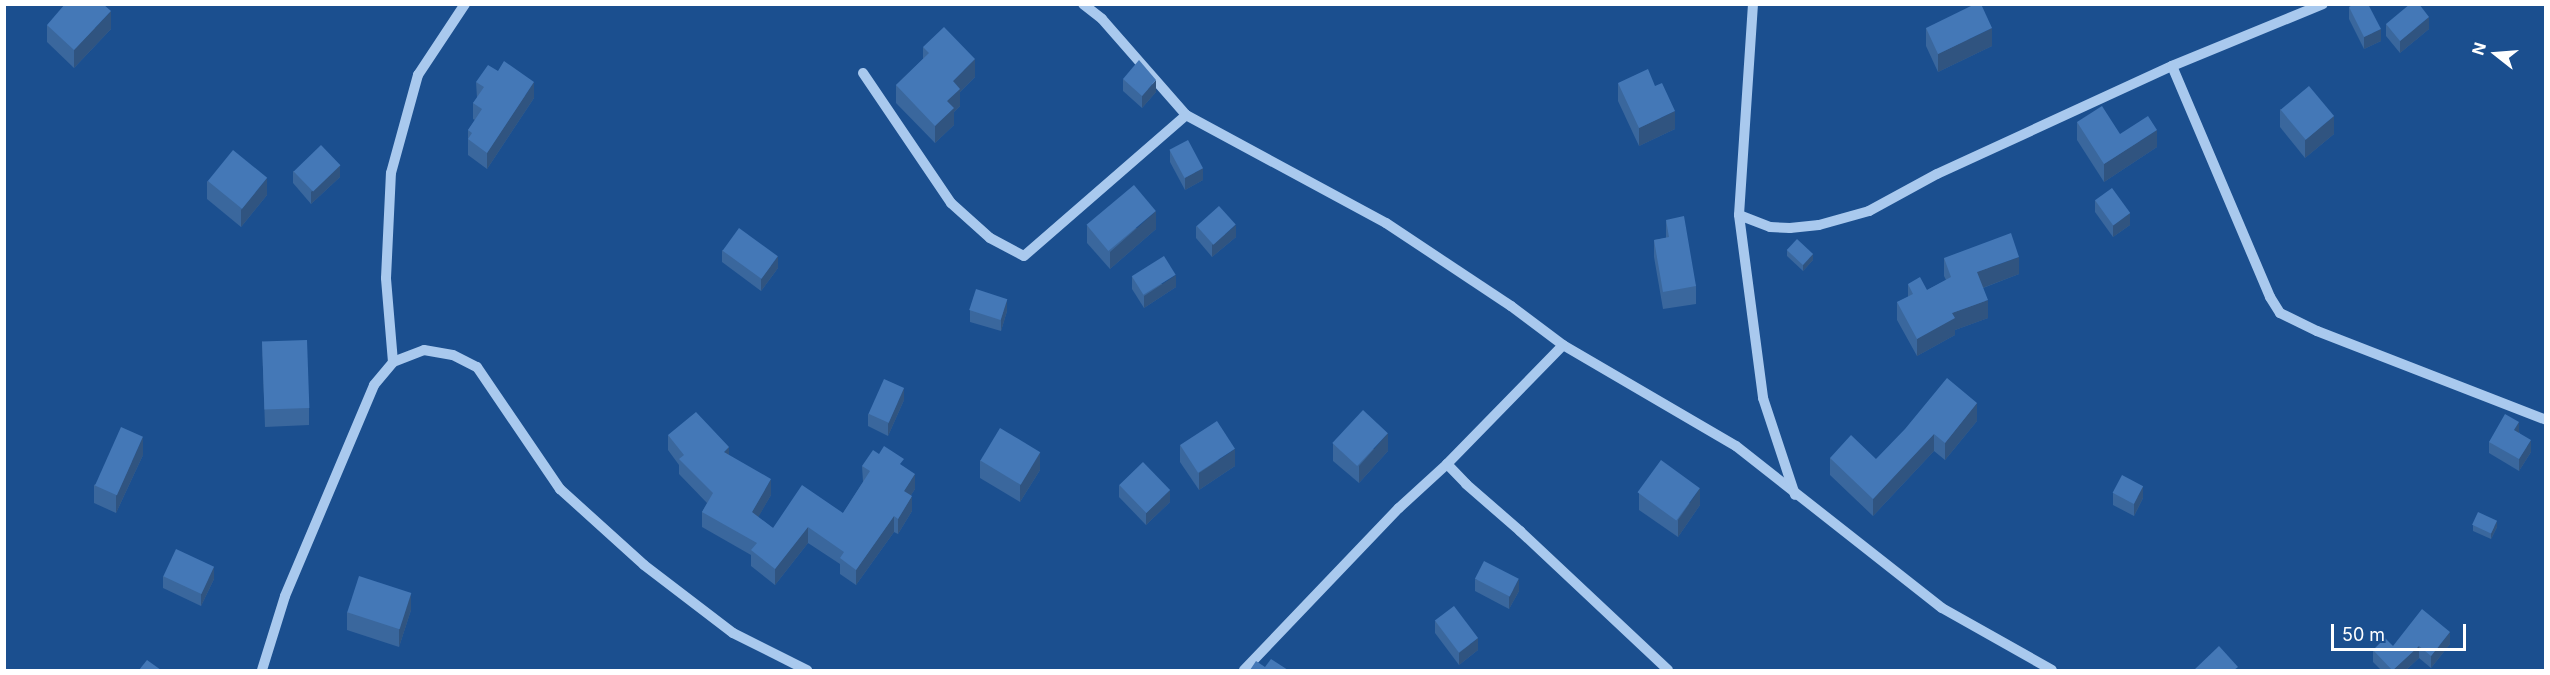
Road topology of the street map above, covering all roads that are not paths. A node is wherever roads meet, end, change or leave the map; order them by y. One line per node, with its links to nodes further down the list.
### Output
1 (465, 4): 10 (street)
2 (1083, 4): 7 (street)
3 (1753, 4): 8 (street)
4 (2323, 4): 5 (street)
5 (2172, 66): 8 (street); 11 (street)
6 (863, 73): 7 (street)
7 (1186, 115): 9 (street)
8 (1738, 215): 13 (street)
9 (1563, 345): 12 (street); 13 (street)
10 (393, 362): 14 (street); 15 (street)
11 (2546, 420)
12 (1447, 464): 16 (street); 17 (street)
13 (1795, 495): 18 (street)
14 (262, 670)
15 (807, 670)
16 (1244, 670)
17 (1668, 670)
18 (2052, 670)

